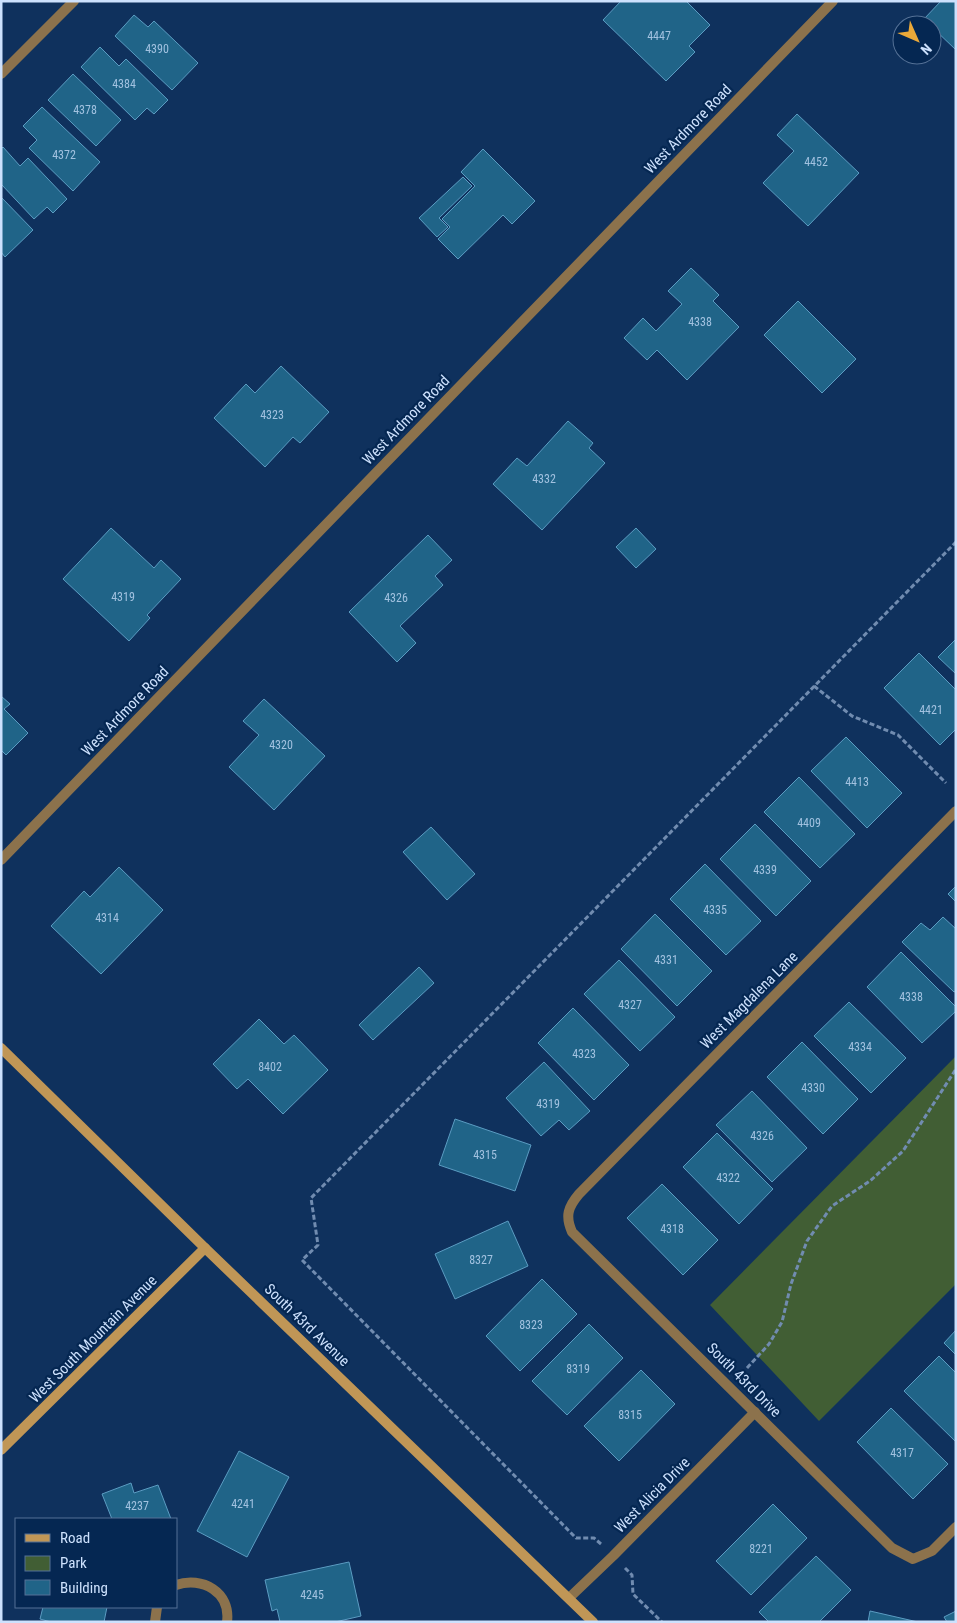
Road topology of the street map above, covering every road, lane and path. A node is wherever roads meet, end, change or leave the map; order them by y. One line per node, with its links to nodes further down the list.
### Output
1 (74, 1): 3 (street)
2 (833, 1): 8 (street, West Ardmore Road)
3 (1, 74)
4 (956, 542): 5 (path)
5 (814, 686): 6 (path); 17 (path)
6 (946, 783)
7 (956, 811): 11 (street, West Magdalena Lane)
8 (1, 860)
9 (1, 1048): 12 (street, South 43rd Avenue)
10 (956, 1069): 13 (path)
11 (568, 1212): 14 (street, South 43rd Drive)
12 (205, 1248): 15 (street, West South Mountain Avenue); 19 (street, South 43rd Avenue)
13 (747, 1368)
14 (755, 1412): 16 (street, South 43rd Drive); 17 (street, West Alicia Drive)
15 (1, 1450)
16 (956, 1527)
17 (613, 1556): 19 (street, West Alicia Drive); 24 (path)
18 (178, 1583): 22 (street)
19 (569, 1598): 23 (street, South 43rd Avenue)
20 (157, 1608): 21 (street)
21 (155, 1622)
22 (228, 1622)
23 (593, 1622)
24 (662, 1622)

